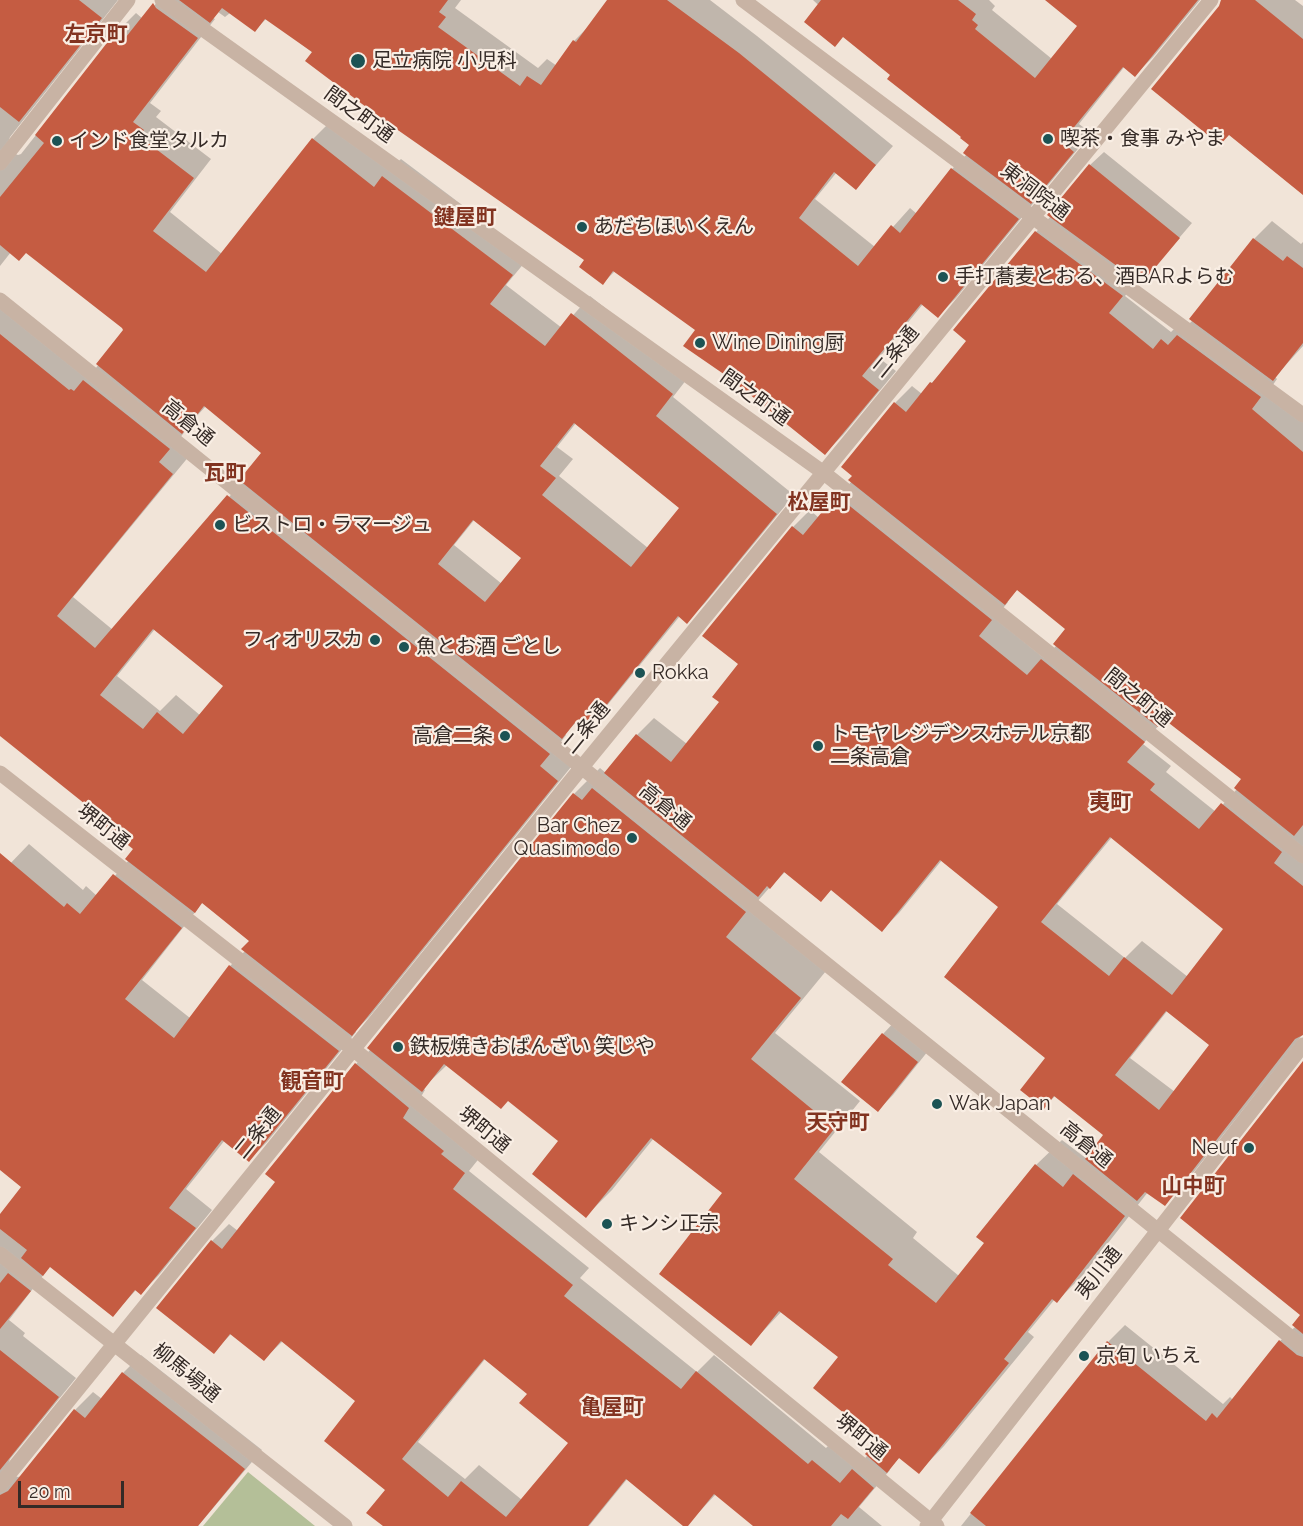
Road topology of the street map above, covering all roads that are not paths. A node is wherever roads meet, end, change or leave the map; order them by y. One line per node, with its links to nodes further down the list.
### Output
1 (128, 0): 5 (street)
2 (162, 0): 9 (street, 間之町通)
3 (743, 0): 6 (street, 東洞院通)
4 (1211, 0): 6 (street, 二条通)
5 (0, 163)
6 (1034, 218): 8 (street, 東洞院通); 9 (street, 二条通)
7 (0, 300): 10 (street, 高倉通)
8 (1303, 415)
9 (824, 473): 10 (street, 二条通); 12 (street, 間之町通)
10 (582, 767): 14 (street, 二条通); 15 (street, 高倉通)
11 (0, 773): 14 (street, 堺町通)
12 (1303, 856)
13 (1303, 1045): 15 (street, 夷川通)
14 (353, 1049): 17 (street, 二条通); 20 (street, 堺町通)
15 (1159, 1231): 18 (street, 高倉通); 20 (street, 夷川通)
16 (0, 1254): 17 (street, 柳馬場通)
17 (116, 1344): 19 (street, 二条通); 21 (street, 柳馬場通)
18 (1303, 1347)
19 (0, 1485)
20 (932, 1524)
21 (345, 1526)

